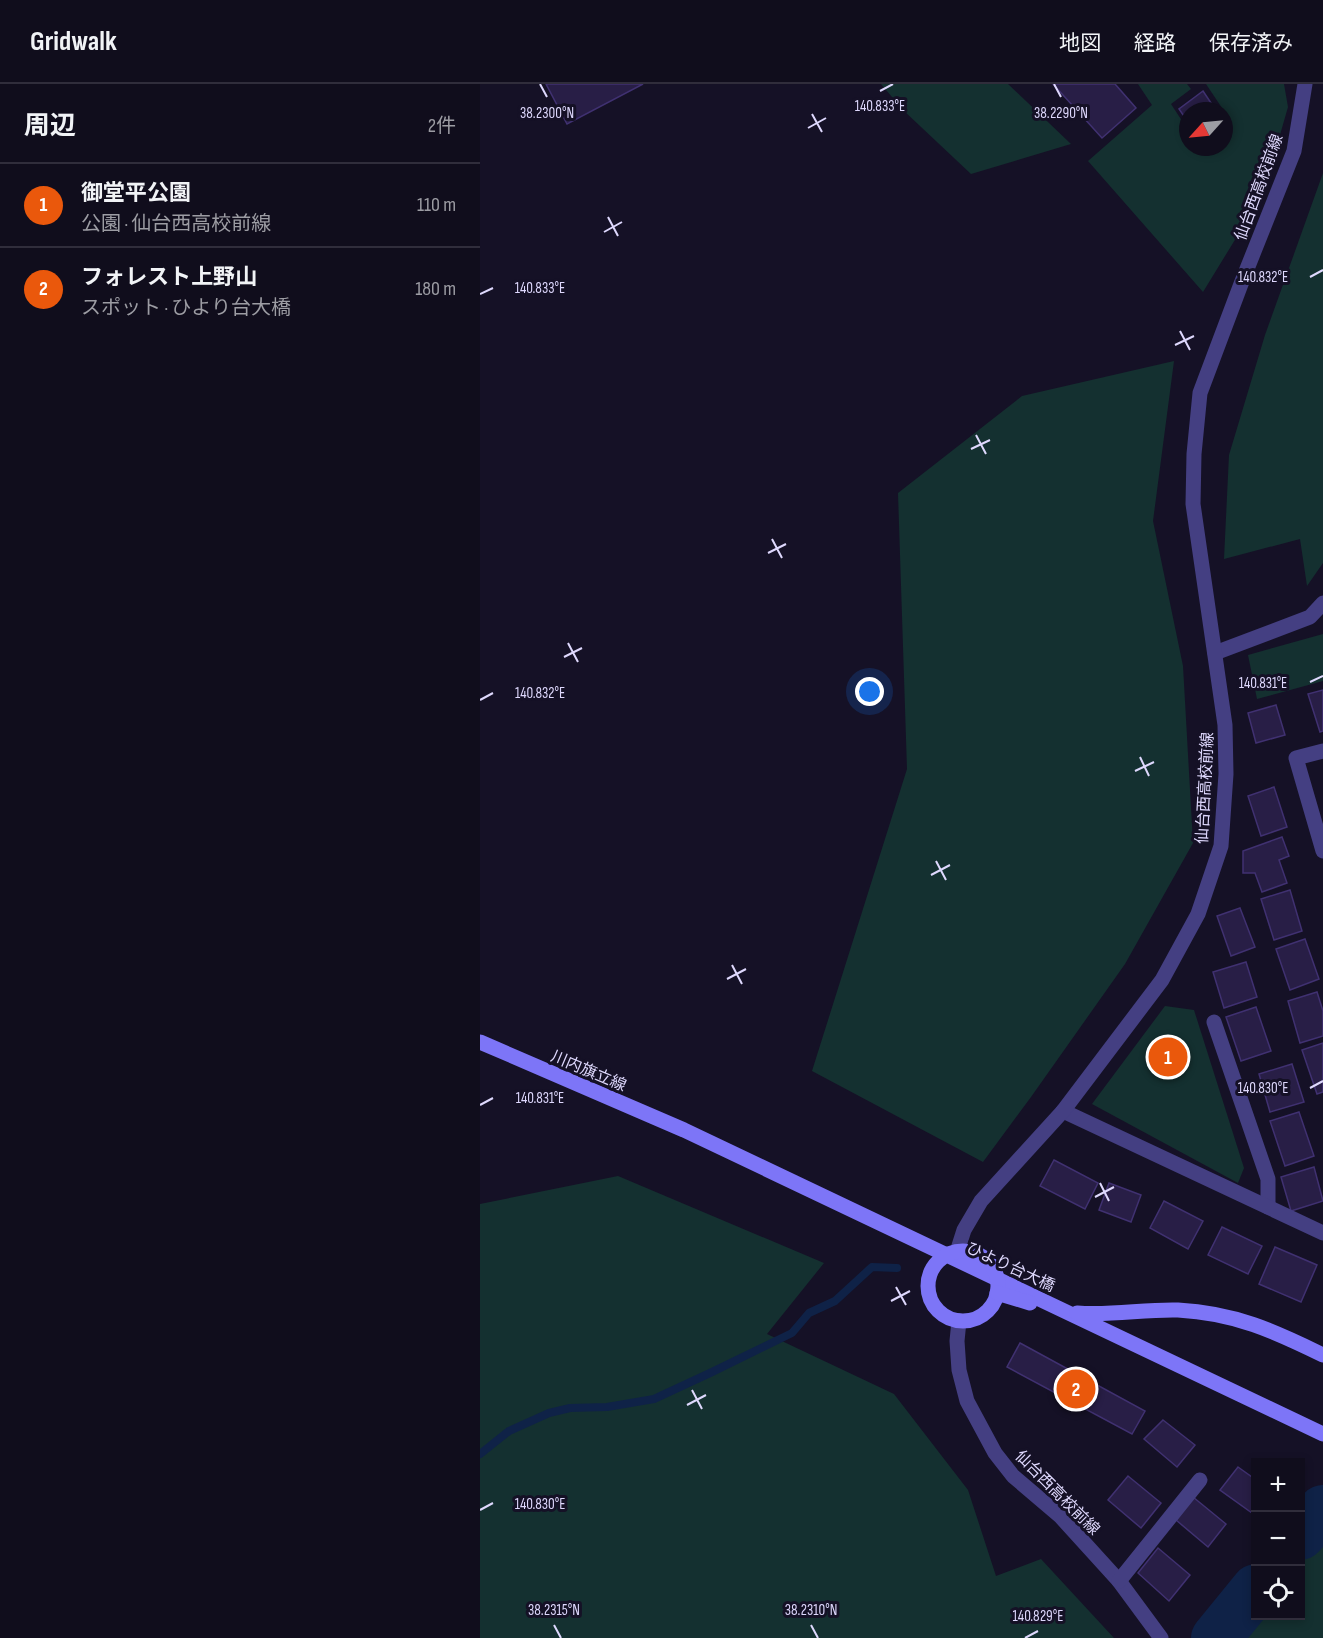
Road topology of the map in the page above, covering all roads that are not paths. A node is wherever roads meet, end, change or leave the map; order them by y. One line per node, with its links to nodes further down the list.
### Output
1 (1305, 84): 3 (street, 仙台西高校前線)
2 (1323, 603): 3 (street)
3 (1215, 653): 8 (street, 仙台西高校前線)
4 (1323, 751): 5 (street)
5 (1323, 851)
6 (1214, 1022): 10 (street)
7 (480, 1042): 9 (street, 川内旗立線)
8 (1063, 1112): 10 (street); 12 (street, 仙台西高校前線)
9 (684, 1130): 16 (street, ひより台大橋)
10 (1268, 1207): 11 (street)
11 (1323, 1233)
12 (957, 1252): 13 (street); 14 (street)
13 (997, 1293): 14 (street); 15 (street)
14 (959, 1321): 18 (street, 仙台西高校前線)
15 (1323, 1355)
16 (1323, 1434)
17 (1200, 1480): 18 (street)
18 (1119, 1581): 19 (street, 仙台西高校前線)
19 (1161, 1638)

